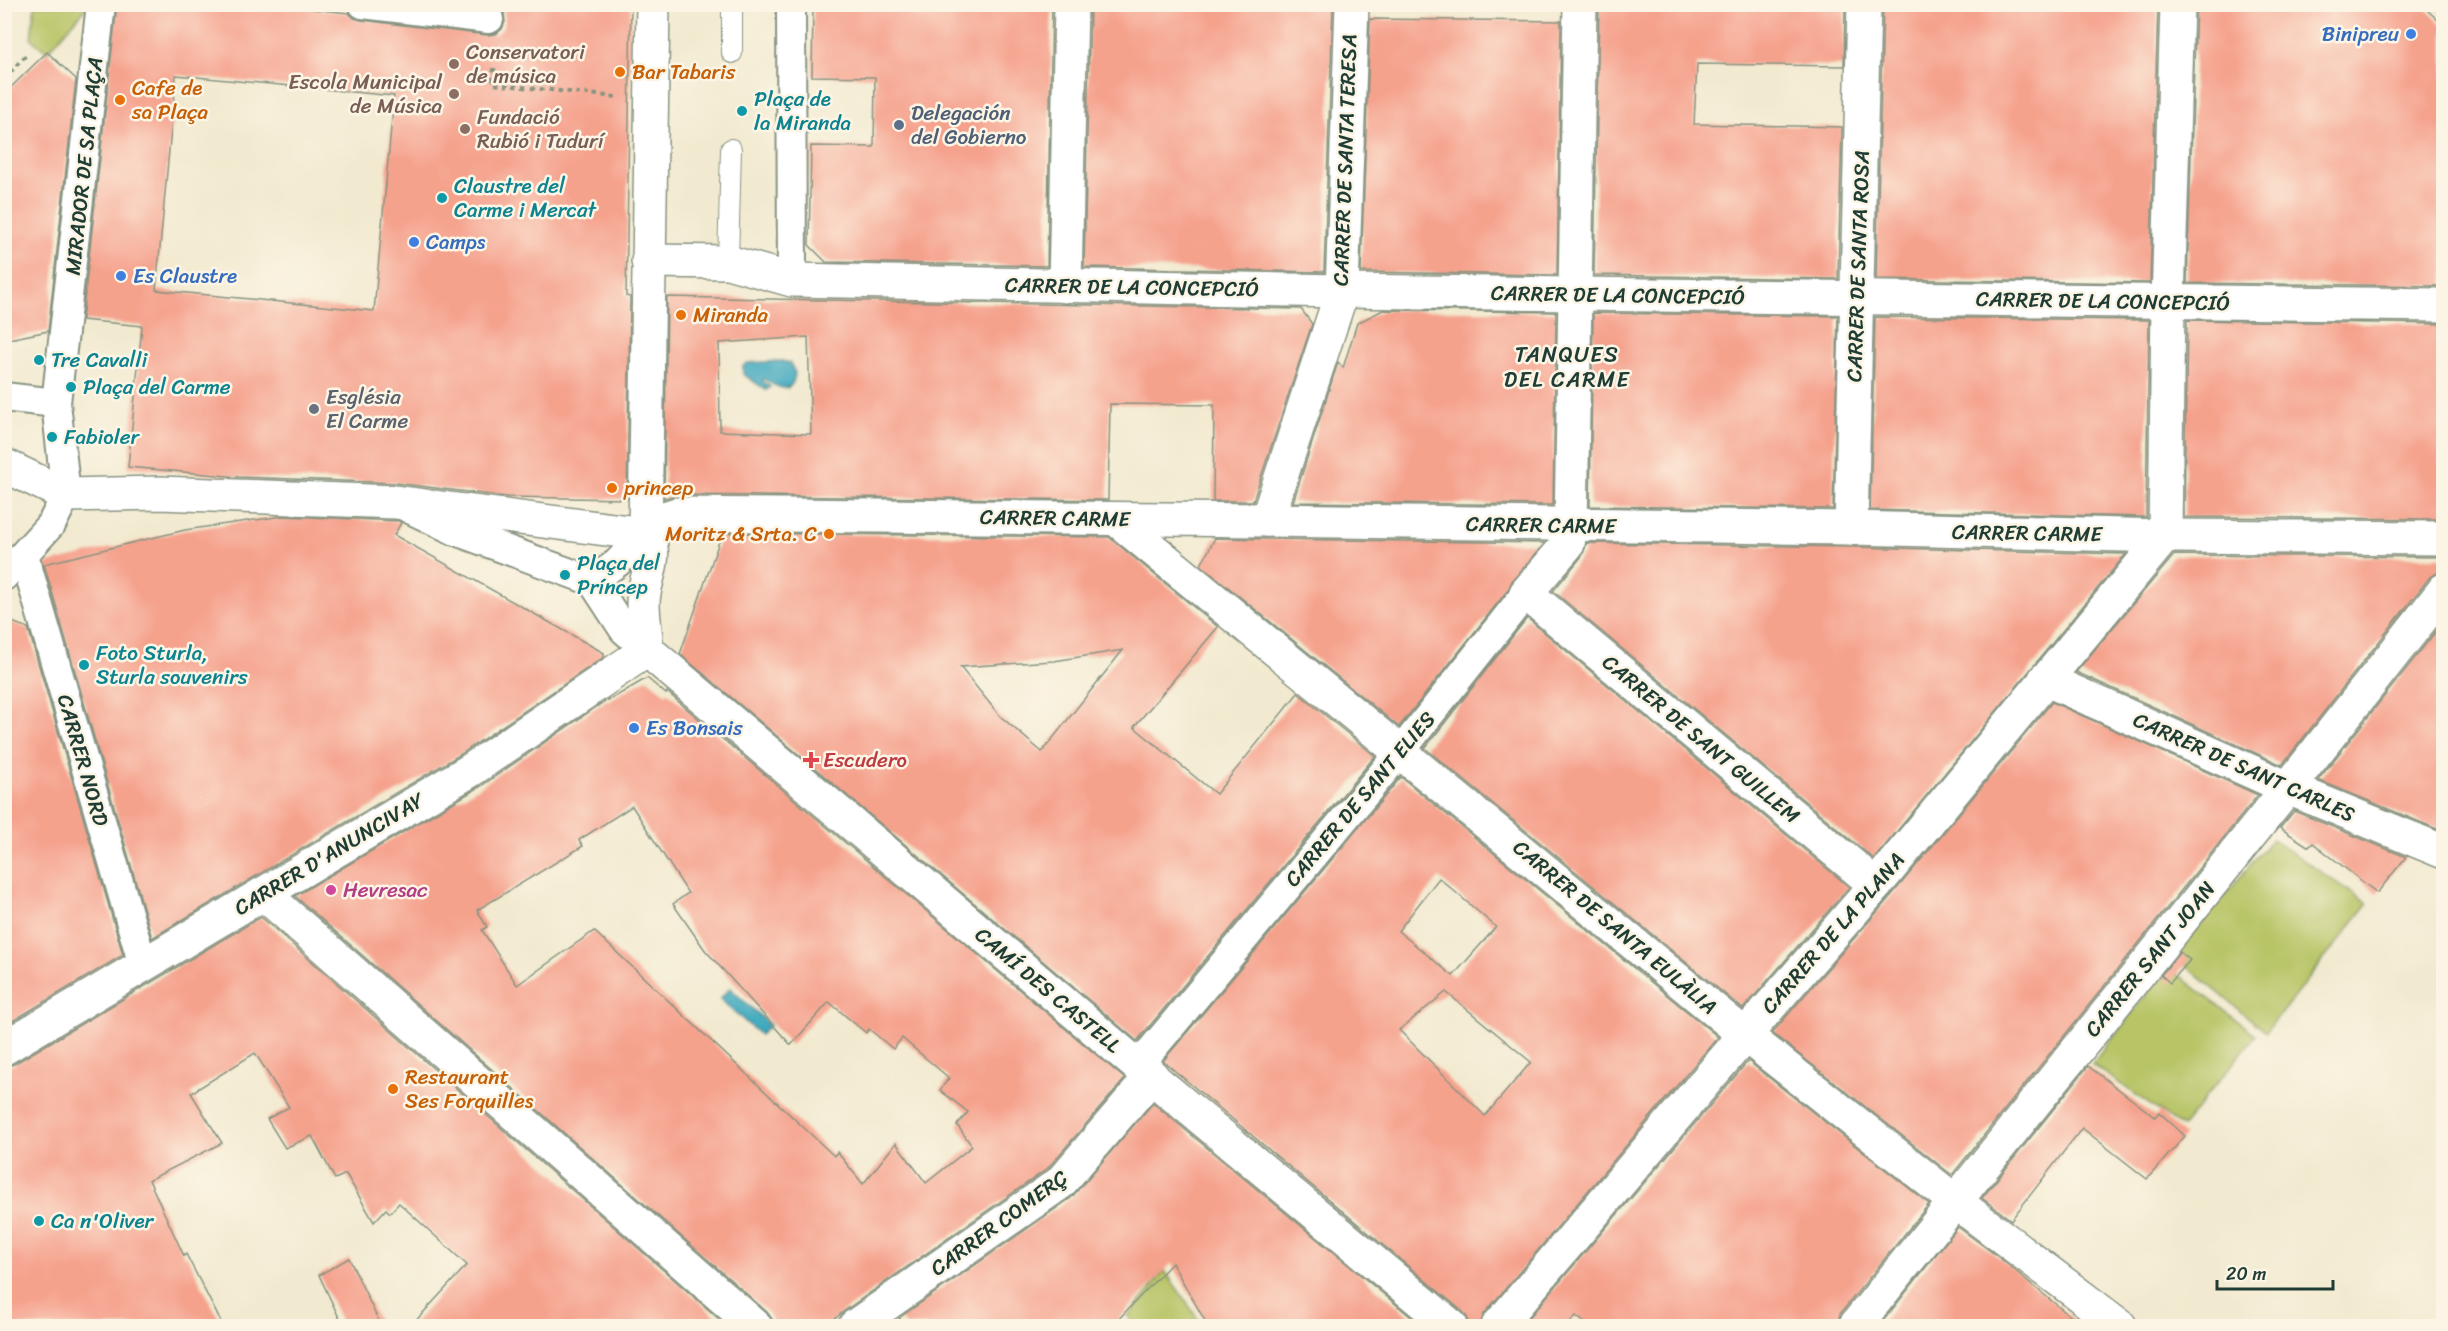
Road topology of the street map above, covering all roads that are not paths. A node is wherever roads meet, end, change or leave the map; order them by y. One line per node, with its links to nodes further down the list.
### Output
1 (101, 4): 24 (street, MIRADOR DE SA PLAÇA)
2 (363, 4): 11 (street)
3 (653, 4): 14 (street)
4 (732, 4): 12 (lane)
5 (791, 4): 16 (street)
6 (1071, 4): 17 (street)
7 (1352, 4): 18 (street, CARRER DE SANTA TERESA)
8 (1580, 4): 19 (street)
9 (1864, 4): 20 (street, CARRER DE SANTA ROSA)
10 (2177, 4): 21 (street)
11 (489, 19)
12 (732, 53)
13 (731, 149): 15 (lane)
14 (648, 261): 15 (street); 32 (street)
15 (728, 262): 16 (street)
16 (792, 280): 17 (street, CARRER DE LA CONCEPCIÓ)
17 (1065, 286): 18 (street, CARRER DE LA CONCEPCIÓ)
18 (1342, 291): 19 (street, CARRER DE LA CONCEPCIÓ); 29 (street, CARRER DE SANTA TERESA)
19 (1573, 294): 20 (street, CARRER DE LA CONCEPCIÓ); 30 (street)
20 (1857, 297): 21 (street, CARRER DE LA CONCEPCIÓ); 31 (street, CARRER DE SANTA ROSA)
21 (2168, 302): 22 (street, CARRER DE LA CONCEPCIÓ); 33 (street)
22 (2444, 305)
23 (4, 397): 24 (street)
24 (56, 403): 26 (street, MIRADOR DE SA PLAÇA)
25 (4, 465): 26 (street)
26 (66, 495): 27 (street); 35 (street)
27 (395, 502): 32 (street); 37 (street)
28 (1116, 519): 29 (street, CARRER CARME); 32 (street, CARRER CARME); 42 (street, CARRER DE SANTA EULÀLIA)
29 (1267, 520): 30 (street, CARRER CARME)
30 (1571, 526): 31 (street, CARRER CARME); 39 (street, CARRER DE SANT ELIES)
31 (1851, 528): 33 (street, CARRER CARME)
32 (647, 536): 37 (street); 40 (street)
33 (2165, 536): 34 (street, CARRER CARME); 41 (street, CARRER DE LA PLANA)
34 (2444, 538)
35 (24, 555): 36 (street); 47 (street, CARRER NORD)
36 (4, 576)
37 (592, 581): 40 (street)
38 (2444, 590): 43 (street, CARRER SANT JOAN)
39 (1526, 593): 42 (street, CARRER DE SANT ELIES); 45 (street, CARRER DE SANT GUILLEM)
40 (647, 650): 46 (street, CARRER D'ANUNCIVAY); 50 (street, CAMÍ DES CASTELL)
41 (2045, 679): 43 (street, CARRER DE SANT CARLES); 45 (street, CARRER DE LA PLANA)
42 (1401, 750): 48 (street, CARRER DE SANTA EULÀLIA); 50 (street, CARRER DE SANT ELIES)
43 (2288, 788): 44 (street, CARRER DE SANT CARLES); 51 (street, CARRER SANT JOAN)
44 (2444, 852)
45 (1876, 885): 48 (street, CARRER DE LA PLANA)
46 (264, 894): 47 (street, CARRER D'ANUNCIVAY); 52 (street)
47 (143, 964): 49 (street, CARRER D'ANUNCIVAY)
48 (1745, 1035): 51 (street, CARRER DE SANTA EULÀLIA); 55 (street, CARRER DE LA PLANA)
49 (4, 1048)
50 (1145, 1071): 53 (street, CARRER COMERÇ); 54 (street, CAMÍ DES CASTELL)
51 (1956, 1202): 56 (street, CARRER SANT JOAN); 57 (street, CARRER DE SANTA EULÀLIA)
52 (755, 1326)
53 (855, 1326)
54 (1451, 1326)
55 (1498, 1326)
56 (1855, 1326)
57 (2120, 1326)

